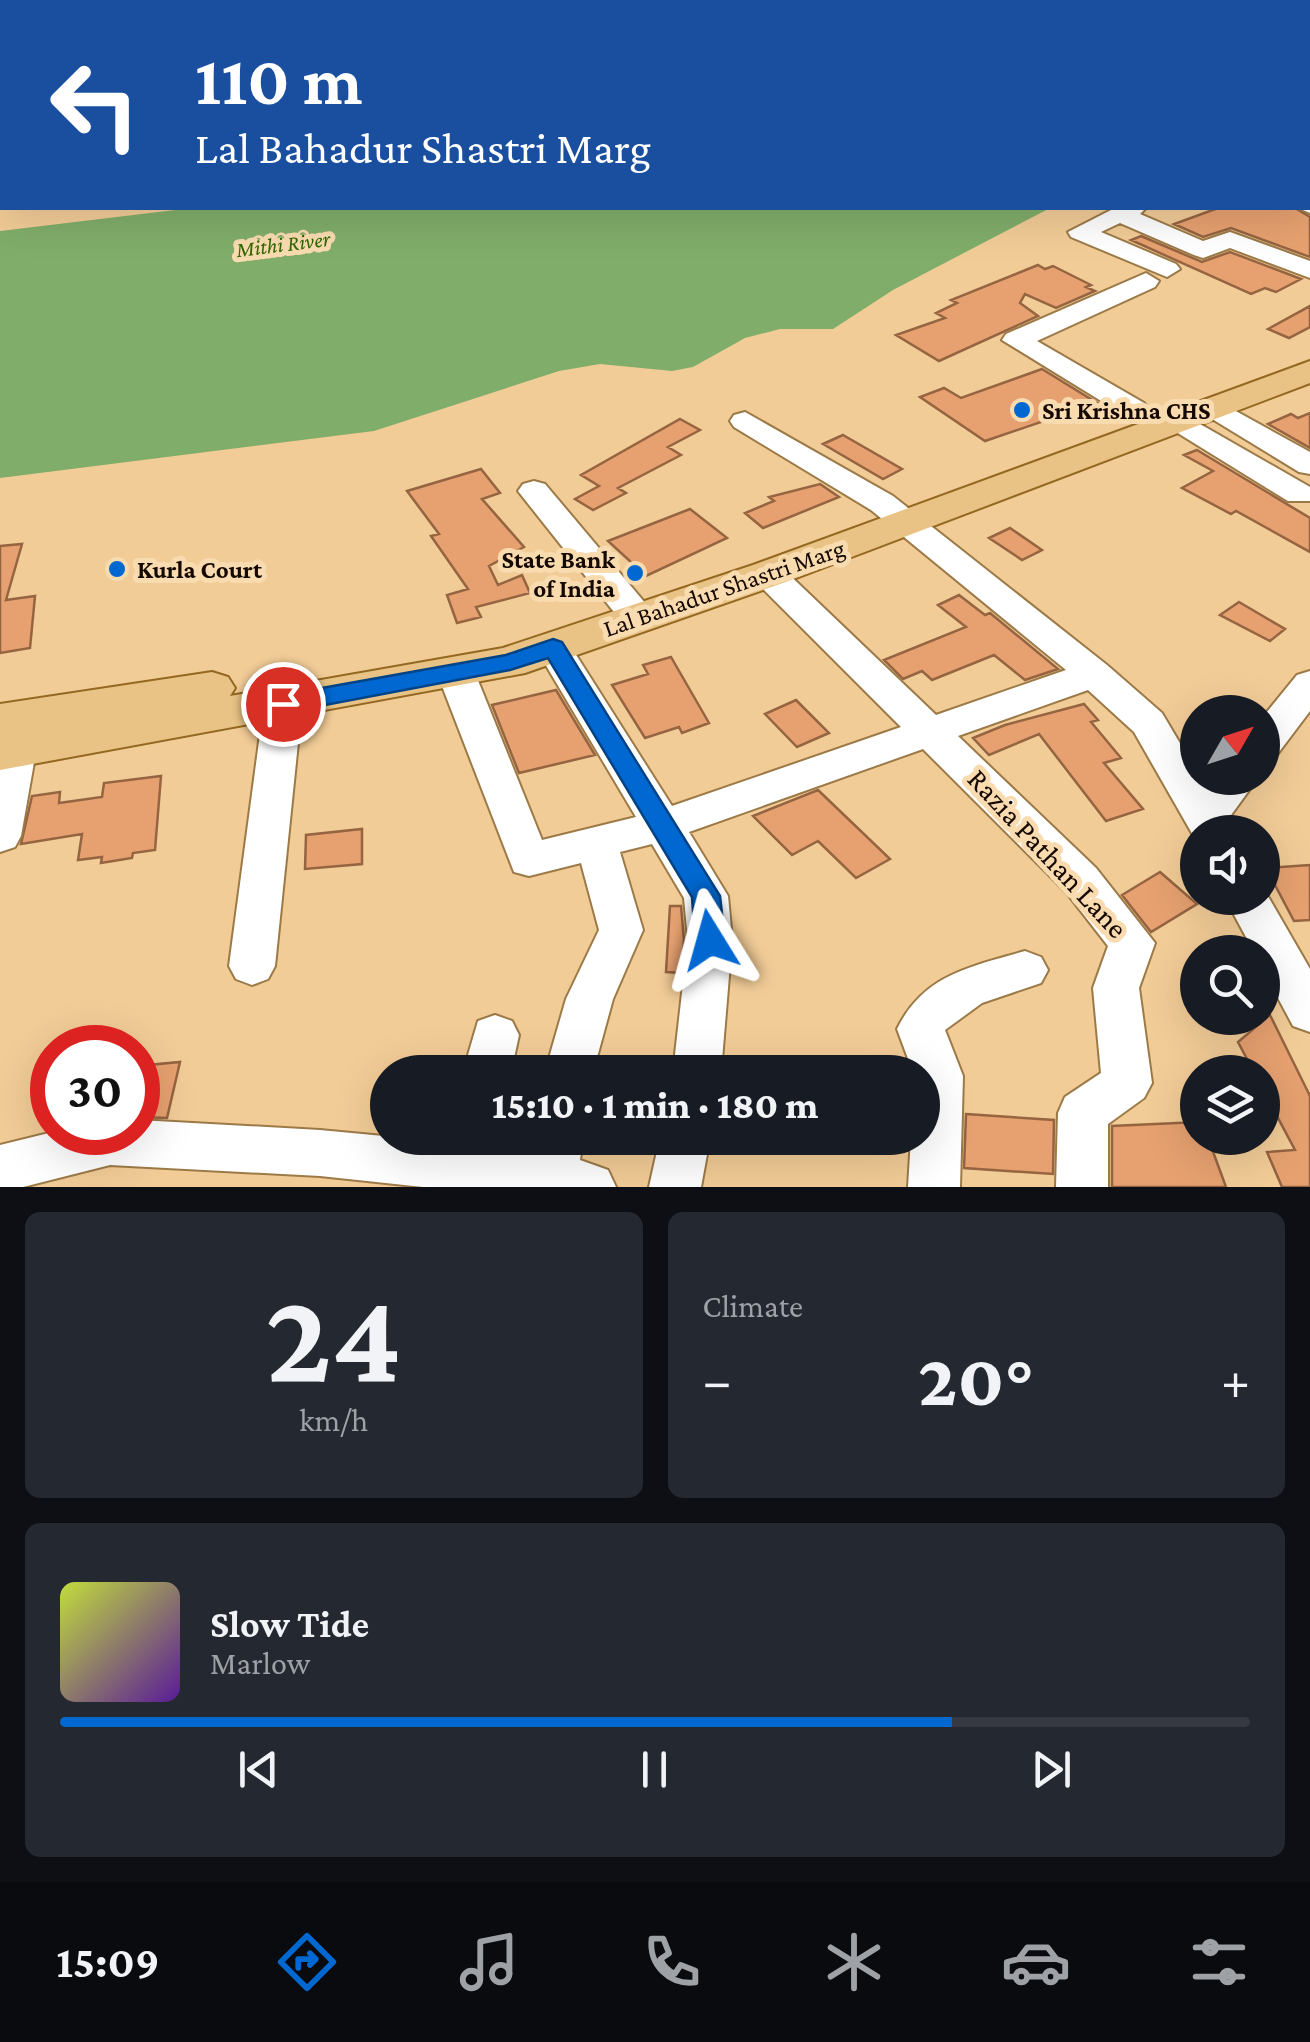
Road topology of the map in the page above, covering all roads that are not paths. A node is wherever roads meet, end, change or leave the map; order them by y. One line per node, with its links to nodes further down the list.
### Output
1 (1127, 211): 2 (street); 4 (street)
2 (1310, 270)
3 (1307, 368): 4 (main road, Lal Bahadur Shastri Marg); 5 (main road, Lal Bahadur Shastri Marg)
4 (1134, 409): 9 (main road, Lal Bahadur Shastri Marg)
5 (1196, 414): 7 (street); 9 (main road, Lal Bahadur Shastri Marg)
6 (745, 421): 9 (street)
7 (1305, 480)
8 (534, 491): 11 (street)
9 (894, 513): 10 (main road, Lal Bahadur Shastri Marg); 11 (main road, Lal Bahadur Shastri Marg); 14 (street)
10 (768, 574): 11 (main road, Lal Bahadur Shastri Marg); 18 (street, Razia Pathan Lane)
11 (630, 610): 12 (main road, Lal Bahadur Shastri Marg); 19 (main road, Lal Bahadur Shastri Marg)
12 (553, 647): 13 (main road, Lal Bahadur Shastri Marg); 21 (street)
13 (456, 674): 16 (main road, Lal Bahadur Shastri Marg); 23 (street)
14 (1094, 674): 18 (street); 20 (street)
15 (1310, 684): 17 (street)
16 (283, 704): 19 (main road, Lal Bahadur Shastri Marg); 25 (street)
17 (1280, 723)
18 (933, 731): 21 (street); 37 (street, Razia Pathan Lane)
19 (5, 741): 22 (street)
20 (1202, 815)
21 (661, 826): 23 (street); 29 (street)
22 (0, 836)
23 (598, 845): 28 (street)
24 (1256, 915): 27 (street)
25 (252, 966)
26 (1025, 970): 36 (street)
27 (1310, 1012)
28 (572, 1055)
29 (699, 1055)
30 (370, 1153): 34 (street)
31 (489, 1155): 33 (street)
32 (682, 1155): 35 (street)
33 (566, 1167)
34 (0, 1169)
35 (675, 1187)
36 (934, 1187)
37 (1082, 1187)

